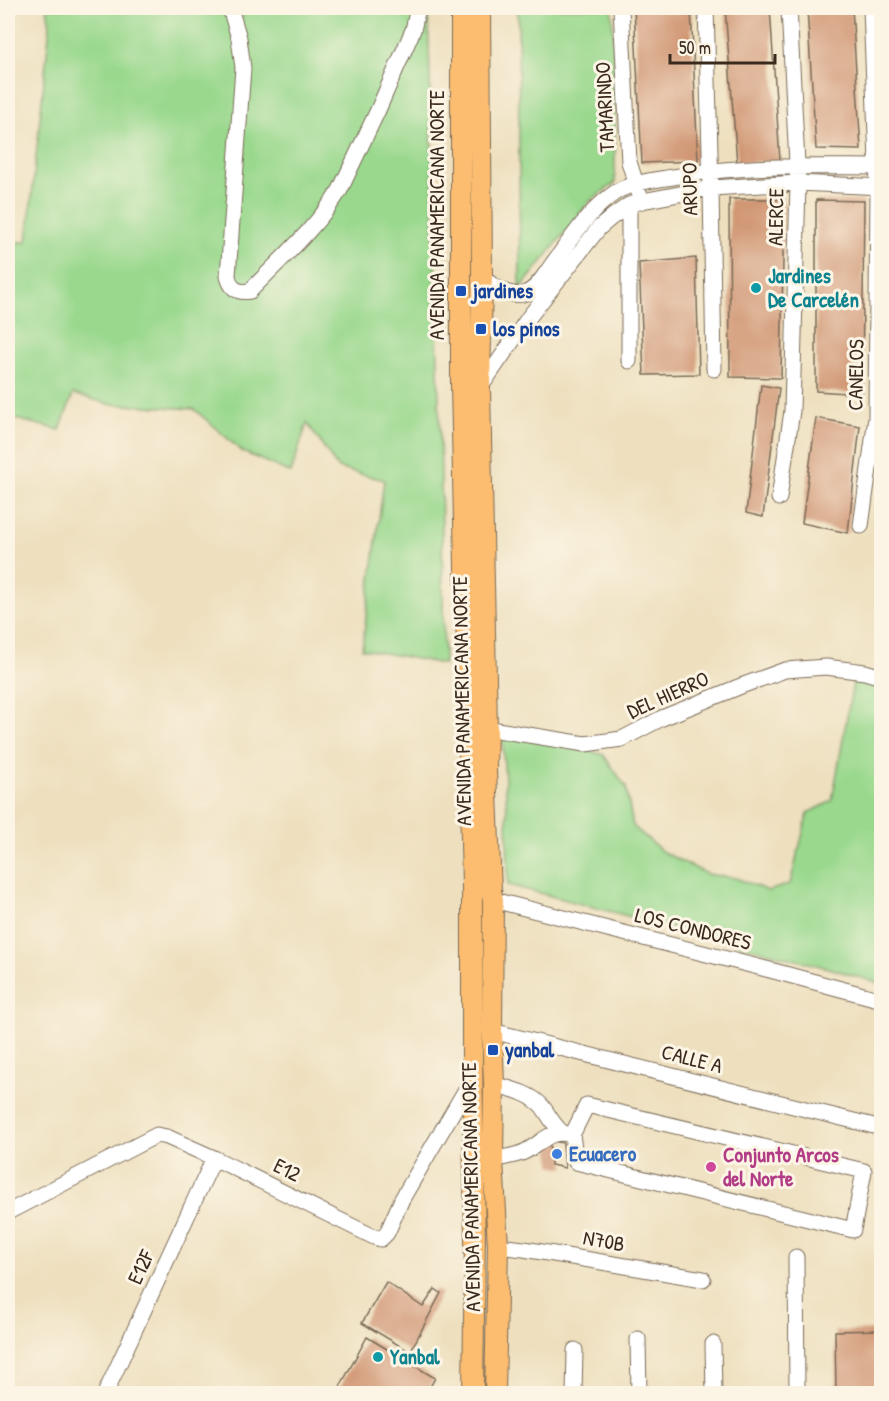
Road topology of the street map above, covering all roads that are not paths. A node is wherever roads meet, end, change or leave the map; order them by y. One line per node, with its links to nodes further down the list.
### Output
1 (230, 8): 2 (street)
2 (418, 8)
3 (461, 8): 24 (main road, AVENIDA PANAMERICANA NORTE)
4 (480, 8): 17 (main road, AVENIDA PANAMERICANA NORTE)
5 (621, 8): 12 (street, TAMARINDO)
6 (706, 8): 11 (street, ARUPO)
7 (789, 8): 9 (street, ALERCE)
8 (871, 8): 10 (street, CANELOS)
9 (798, 166): 10 (street); 11 (street); 13 (street, ALERCE)
10 (880, 166): 14 (street, CANELOS)
11 (711, 171): 12 (street); 15 (street, ARUPO)
12 (637, 183): 16 (street, TAMARINDO); 17 (street)
13 (798, 183): 14 (street); 15 (street); 21 (street, ALERCE)
14 (880, 187): 22 (street, CANELOS)
15 (711, 188): 16 (street); 19 (street, ARUPO)
16 (636, 203): 18 (street, TAMARINDO); 20 (street)
17 (482, 276): 20 (main road, AVENIDA PANAMERICANA NORTE)
18 (629, 361)
19 (714, 369)
20 (480, 388): 24 (main road, AVENIDA PANAMERICANA NORTE)
21 (779, 498)
22 (861, 526)
23 (882, 677): 24 (street, DEL HIERRO)
24 (478, 727): 25 (main road, AVENIDA PANAMERICANA NORTE); 28 (main road, AVENIDA PANAMERICANA NORTE)
25 (493, 900): 26 (street, LOS CONDORES); 27 (main road, AVENIDA PANAMERICANA NORTE)
26 (882, 1000)
27 (492, 1031): 29 (main road, AVENIDA PANAMERICANA NORTE); 30 (street, CALLE A)
28 (473, 1079): 32 (street, E12); 42 (main road, AVENIDA PANAMERICANA NORTE)
29 (494, 1084): 31 (street); 33 (main road, AVENIDA PANAMERICANA NORTE)
30 (882, 1128)
31 (568, 1134): 31 (street); 33 (street)
32 (214, 1158): 34 (street, E12); 41 (street, E12F)
33 (493, 1160): 35 (main road, AVENIDA PANAMERICANA NORTE)
34 (8, 1212)
35 (498, 1246): 37 (street, N70B); 43 (main road, AVENIDA PANAMERICANA NORTE)
36 (796, 1257): 47 (street)
37 (703, 1279)
38 (638, 1339): 45 (street)
39 (713, 1344): 46 (street)
40 (575, 1350): 44 (street)
41 (105, 1394)
42 (473, 1394)
43 (495, 1394)
44 (574, 1394)
45 (639, 1394)
46 (714, 1394)
47 (796, 1394)

